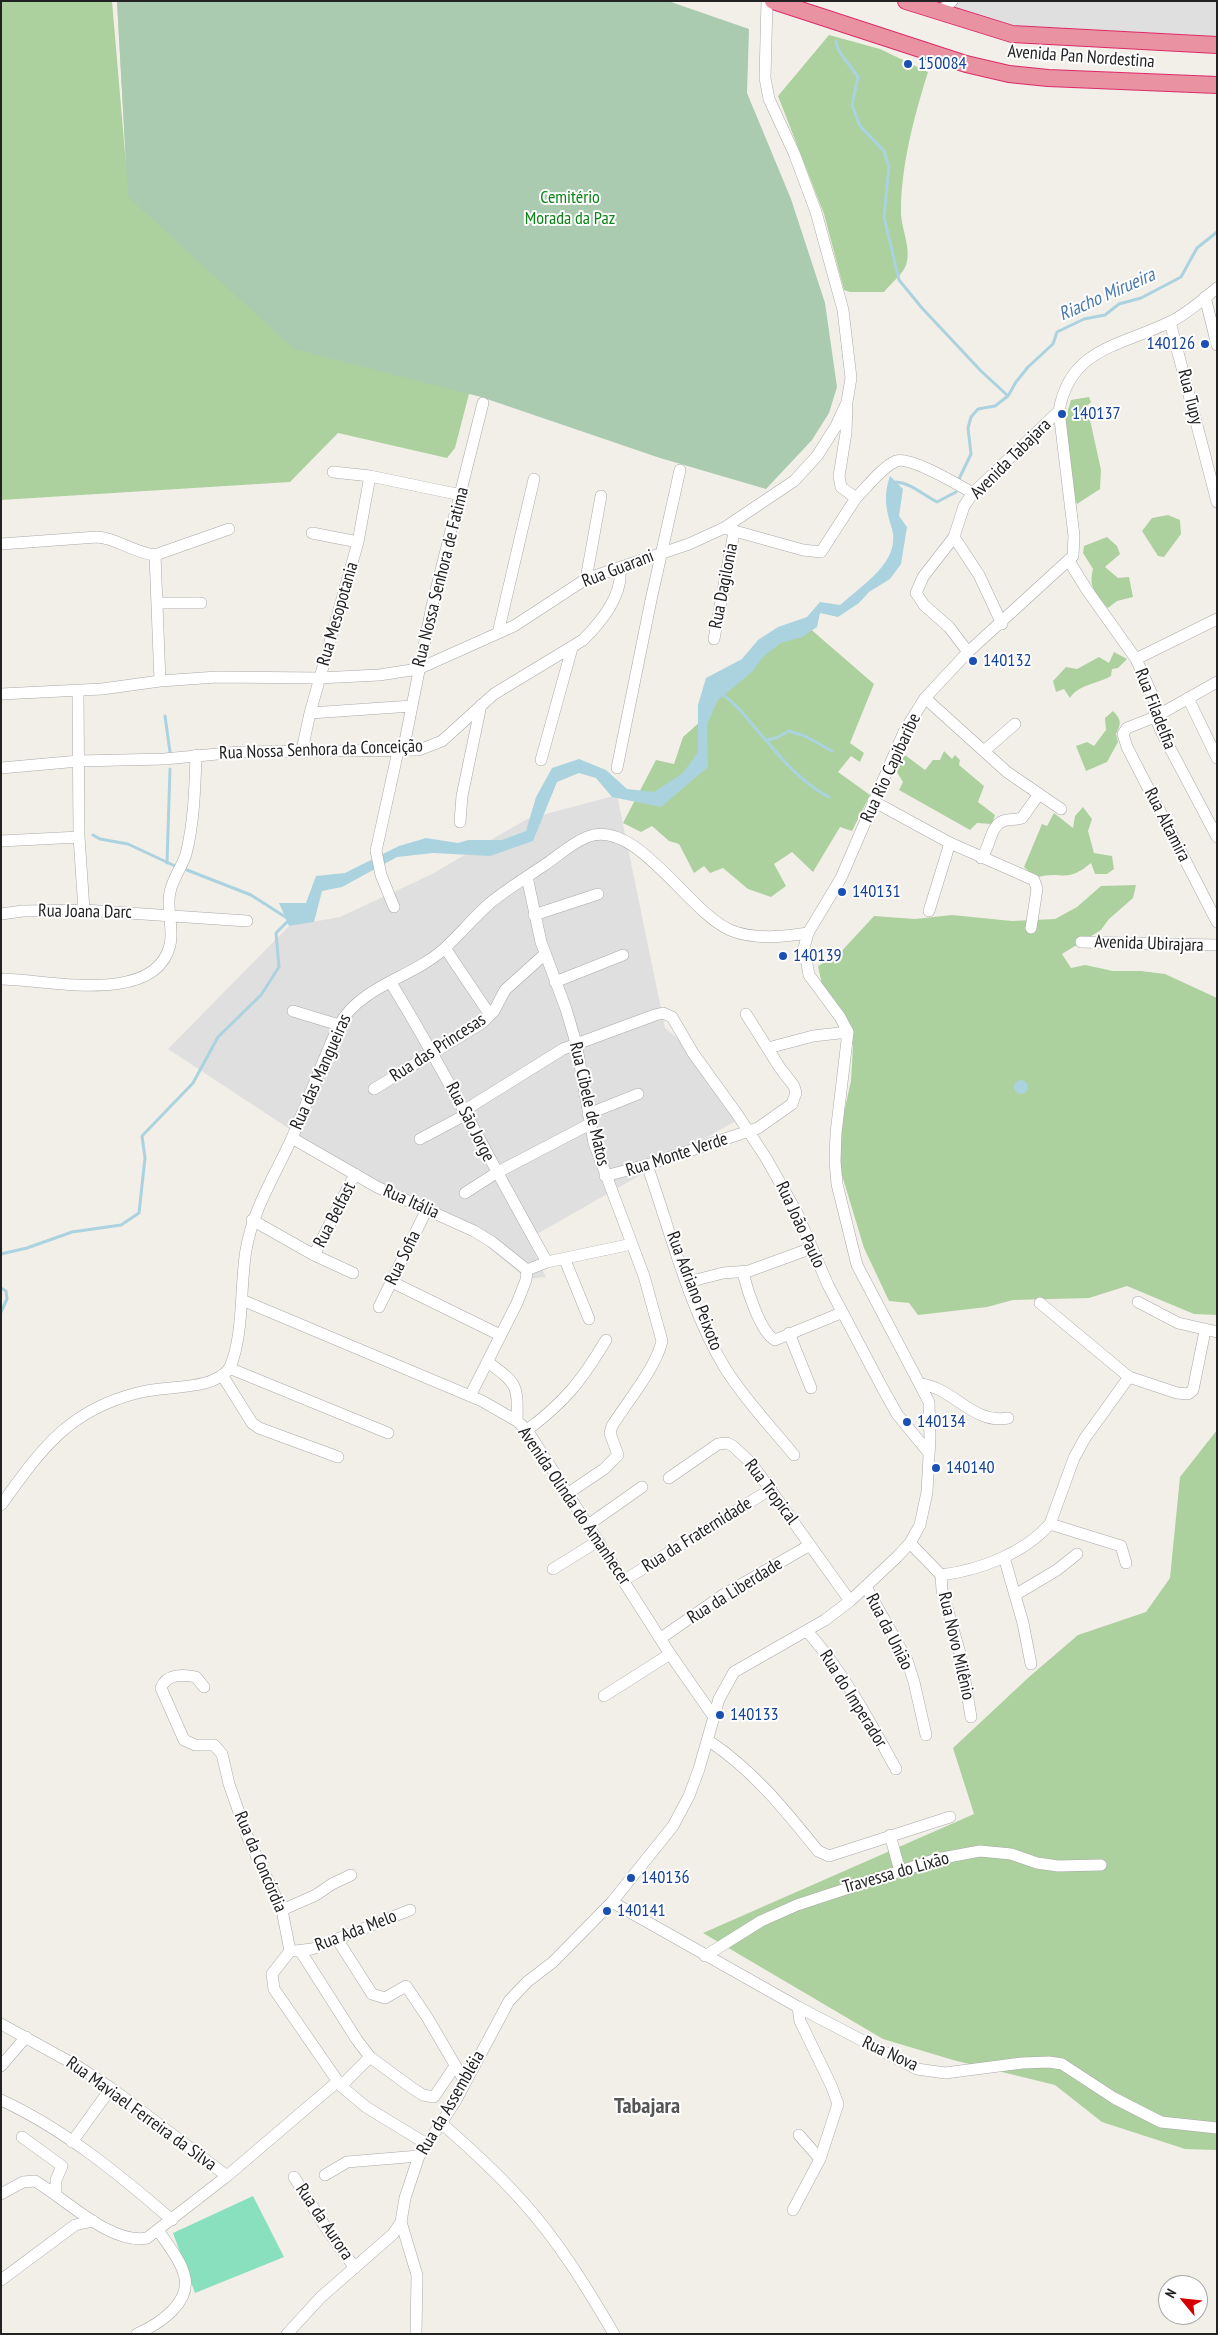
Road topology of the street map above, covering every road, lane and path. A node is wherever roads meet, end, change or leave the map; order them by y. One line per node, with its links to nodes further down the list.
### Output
1 (767, 1): 12 (street)
2 (773, 1): 7 (highway, Avenida Pan Nordestina)
3 (906, 1): 5 (highway, Avenida Pan Nordestina)
4 (952, 1): 5 (street)
5 (939, 13): 6 (highway, Avenida Pan Nordestina)
6 (1217, 45)
7 (1217, 85)
8 (1217, 288): 9 (street, Avenida Tabajara)
9 (1205, 297): 10 (street, Avenida Tabajara); 11 (street)
10 (1170, 322): 14 (street, Avenida Tabajara); 23 (street, Rua Tupy)
11 (1217, 345)
12 (847, 402): 22 (street); 25 (street, Rua Guarani)
13 (483, 403): 20 (street, Rua Nossa Senhora de Fatima)
14 (1059, 411): 19 (street, Avenida Tabajara); 32 (street)
15 (680, 470): 30 (street)
16 (333, 472): 17 (street)
17 (370, 476): 20 (street); 28 (street, Rua Mesopotania)
18 (534, 478): 39 (street)
19 (973, 493): 22 (street); 27 (street, Avenida Tabajara)
20 (461, 495): 44 (street, Rua Nossa Senhora de Fatima)
21 (601, 496): 34 (street)
22 (856, 498): 25 (street)
23 (1217, 502)
24 (228, 529): 31 (street)
25 (729, 530): 30 (street, Rua Guarani); 40 (street, Rua Dagilonia)
26 (312, 533): 28 (street)
27 (954, 537): 38 (street); 42 (street, Avenida Tabajara)
28 (358, 542): 45 (street, Rua Mesopotania)
29 (1, 544): 31 (street)
30 (662, 552): 33 (street, Rua Guarani); 65 (street)
31 (155, 555): 35 (street)
32 (1069, 561): 38 (street, Rua Rio Capibaribe); 43 (street, Rua Filadelfia)
33 (620, 569): 34 (street, Rua Guarani); 41 (street, Rua Nossa Senhora da Conceição)
34 (586, 579): 39 (street, Rua Guarani)
35 (158, 603): 36 (street); 46 (street)
36 (201, 603)
37 (1217, 618): 43 (street)
38 (1002, 624): 42 (street, Rua Rio Capibaribe)
39 (498, 633): 44 (street, Rua Guarani)
40 (714, 639)
41 (572, 648): 52 (street, Rua Nossa Senhora da Conceição); 62 (street)
42 (968, 652): 50 (street, Rua Rio Capibaribe)
43 (1136, 659): 55 (street, Rua Filadelfia)
44 (418, 669): 45 (street, Rua Guarani); 53 (street, Rua Nossa Senhora de Fatima)
45 (320, 678): 46 (street, Rua Guarani); 54 (street, Rua Mesopotania)
46 (160, 681): 48 (street, Rua Guarani)
47 (1217, 682): 51 (street)
48 (78, 691): 49 (street, Rua Guarani); 63 (street)
49 (1, 694)
50 (925, 698): 59 (street); 67 (street, Rua Rio Capibaribe)
51 (1188, 698): 55 (street); 61 (street)
52 (481, 705): 58 (street, Rua Nossa Senhora da Conceição); 69 (street)
53 (412, 706): 54 (street); 58 (street, Rua Nossa Senhora de Fatima)
54 (310, 712): 57 (street, Rua Mesopotania)
55 (1155, 717): 71 (street, Rua Filadelfia); 84 (street, Rua Altamira)
56 (1015, 724): 59 (street)
57 (302, 750): 58 (street, Rua Nossa Senhora da Conceição); 60 (street, Rua Nossa Senhora da Conceição)
58 (400, 751): 77 (street, Rua Nossa Senhora de Fatima)
59 (984, 751): 66 (street)
60 (196, 755): 63 (street, Rua Nossa Senhora da Conceição); 81 (street)
61 (1217, 758)
62 (541, 760)
63 (79, 761): 64 (street, Rua Nossa Senhora da Conceição); 70 (street)
64 (1, 768)
65 (618, 768)
66 (1039, 794): 68 (street); 74 (street)
67 (873, 801): 73 (street); 86 (street, Rua Rio Capibaribe)
68 (1061, 808)
69 (460, 822)
70 (79, 837): 72 (street); 78 (street)
71 (1217, 837)
72 (1, 841)
73 (950, 843): 74 (street); 79 (street)
74 (981, 858): 85 (street)
75 (527, 877): 82 (street, Rua Cibele de Matos); 86 (street, Rua das Mangueiras); 89 (street, Rua das Mangueiras)
76 (598, 894): 82 (street)
77 (394, 908)
78 (84, 910): 80 (street, Rua Joana Darc); 81 (street, Rua Joana Darc)
79 (929, 911)
80 (1, 914)
81 (169, 915): 83 (street, Rua Joana Darc); 92 (street)
82 (534, 915): 90 (street, Rua Cibele de Matos)
83 (247, 921)
84 (1217, 922)
85 (1031, 928)
86 (808, 933): 99 (street)
87 (1081, 942): 88 (street, Avenida Ubirajara)
88 (1217, 945)
89 (445, 948): 94 (street, Rua das Mangueiras); 97 (street)
90 (545, 954): 93 (street, Rua Cibele de Matos); 97 (street, Rua das Princesas)
91 (623, 955): 93 (street)
92 (1, 979)
93 (555, 982): 100 (street, Rua Cibele de Matos)
94 (391, 983): 98 (street, Rua das Mangueiras); 102 (street, Rua São Jorge)
95 (293, 1011): 98 (street)
96 (746, 1014): 101 (street)
97 (490, 1015): 102 (street, Rua das Princesas)
98 (339, 1025): 108 (street, Rua das Mangueiras)
99 (848, 1032): 101 (street); 140 (street, Rua da Assembléia)
100 (576, 1043): 105 (street); 106 (street, Rua Cibele de Matos); 107 (street, Rua João Paulo)
101 (768, 1048): 107 (street, Rua Monte Verde)
102 (433, 1052): 103 (street, Rua das Princesas); 105 (street, Rua São Jorge)
103 (374, 1089)
104 (638, 1094): 106 (street)
105 (466, 1112): 109 (street); 111 (street, Rua São Jorge)
106 (589, 1119): 111 (street); 113 (street, Rua Cibele de Matos)
107 (748, 1132): 110 (street, Rua Monte Verde); 118 (street, Rua João Paulo)
108 (292, 1138): 112 (street, Rua Itália); 116 (street, Rua das Mangueiras)
109 (420, 1139)
110 (648, 1166): 113 (street, Rua Monte Verde); 126 (street, Rua Adriano Peixoto)
111 (496, 1173): 114 (street); 121 (street, Rua São Jorge)
112 (355, 1174): 115 (street, Rua Itália); 119 (street, Rua Belfast)
113 (605, 1176): 117 (street, Rua Cibele de Matos)
114 (465, 1193)
115 (427, 1210): 122 (street, Rua Itália); 125 (street, Rua Sofia)
116 (252, 1220): 119 (street, Rua Belfast); 127 (street, Rua das Mangueiras)
117 (632, 1244): 120 (street); 153 (street, Rua Cibele de Matos)
118 (812, 1248): 124 (street); 131 (street, Rua João Paulo)
119 (314, 1255): 123 (street, Rua Belfast)
120 (564, 1260): 121 (street); 132 (street)
121 (547, 1262): 122 (street)
122 (527, 1270): 135 (street)
123 (353, 1273)
124 (743, 1273): 126 (street); 134 (street)
125 (392, 1282): 130 (street, Rua Sofia); 135 (street)
126 (688, 1282): 148 (street, Rua Adriano Peixoto)
127 (242, 1300): 138 (street, Rua das Mangueiras); 142 (street, Avenida Olinda do Amanhecer)
128 (1138, 1302): 133 (street)
129 (1040, 1303): 139 (street)
130 (379, 1307)
131 (842, 1313): 134 (street); 147 (street, Rua João Paulo)
132 (589, 1319)
133 (1211, 1331): 139 (street)
134 (790, 1333): 141 (street)
135 (500, 1335): 137 (street)
136 (606, 1340): 145 (street)
137 (488, 1362): 142 (street); 144 (street)
138 (226, 1371): 146 (street); 149 (street); 154 (street)
139 (1129, 1377): 155 (street, Rua Novo Milênio)
140 (920, 1384): 143 (street); 147 (street, Rua da Assembléia)
141 (811, 1388)
142 (470, 1396): 144 (street, Avenida Olinda do Amanhecer)
143 (1008, 1418)
144 (517, 1421): 145 (street, Avenida Olinda do Amanhecer)
145 (527, 1430): 153 (street, Avenida Olinda do Amanhecer)
146 (388, 1433)
147 (929, 1453): 158 (street, Rua da Assembléia)
148 (794, 1455)
149 (338, 1457)
150 (669, 1478): 152 (street, Rua Tropical)
151 (642, 1487): 156 (street)
152 (771, 1489): 159 (street, Rua Tropical); 165 (street, Rua da Fraternidade)
153 (567, 1494): 156 (street, Avenida Olinda do Amanhecer)
154 (1, 1504)
155 (1050, 1524): 161 (street, Rua Novo Milênio); 162 (street)
156 (588, 1525): 157 (street, Avenida Olinda do Amanhecer)
157 (598, 1541): 163 (street); 165 (street, Avenida Olinda do Amanhecer)
158 (910, 1543): 164 (street, Rua Novo Milênio); 166 (street, Rua da Assembléia)
159 (810, 1545): 168 (street, Rua Tropical); 170 (street, Rua da Liberdade)
160 (1077, 1554): 167 (street)
161 (1004, 1557): 164 (street, Rua Novo Milênio); 167 (street)
162 (1126, 1563)
163 (553, 1569)
164 (941, 1575): 176 (street, Rua Novo Milênio)
165 (623, 1581): 170 (street, Avenida Olinda do Amanhecer)
166 (866, 1587): 168 (street, Rua da Assembléia); 177 (street, Rua da União)
167 (1015, 1595): 172 (street)
168 (850, 1601): 169 (street, Rua da Assembléia)
169 (807, 1631): 175 (street, Rua da Assembléia); 179 (street, Rua do Imperador)
170 (661, 1638): 171 (street, Avenida Olinda do Amanhecer)
171 (670, 1654): 174 (street); 175 (street, Avenida Olinda do Amanhecer)
172 (1032, 1664)
173 (204, 1687): 186 (street, Rua da Concórdia)
174 (604, 1696)
175 (714, 1717): 178 (street, Rua da Assembléia)
176 (971, 1717)
177 (926, 1735)
178 (709, 1741): 181 (street); 185 (street, Rua da Assembléia)
179 (896, 1769)
180 (950, 1816): 181 (street)
181 (890, 1835): 183 (street)
182 (1101, 1865): 183 (street, Travessa do Lixão)
183 (900, 1871): 190 (street, Travessa do Lixão)
184 (351, 1875): 186 (street)
185 (612, 1902): 190 (street, Rua Nova); 197 (street, Rua da Assembléia)
186 (282, 1910): 189 (street, Rua da Concórdia)
187 (410, 1910): 188 (street, Rua Ada Melo)
188 (337, 1940): 189 (street, Rua Ada Melo); 196 (street)
189 (296, 1951): 194 (street); 198 (street)
190 (705, 1956): 191 (street, Rua Nova)
191 (798, 2008): 202 (street, Rua Nova); 208 (street)
192 (1, 2024): 193 (street, Rua Maviael Ferreira da Silva)
193 (26, 2036): 195 (street); 199 (street, Rua Maviael Ferreira da Silva)
194 (370, 2057): 196 (street); 198 (street)
195 (1, 2066)
196 (455, 2066): 197 (street)
197 (465, 2082): 201 (street, Rua da Assembléia)
198 (339, 2084): 206 (street); 210 (street)
199 (111, 2088): 205 (street); 210 (street, Rua Maviael Ferreira da Silva)
200 (1, 2100): 205 (street)
201 (441, 2123): 206 (street, Rua da Assembléia); 224 (street)
202 (1217, 2128)
203 (799, 2135): 208 (street)
204 (22, 2137): 213 (street)
205 (72, 2142): 215 (street)
206 (425, 2143): 207 (street, Rua da Assembléia)
207 (419, 2156): 209 (street); 217 (street, Rua da Assembléia)
208 (820, 2159): 214 (street)
209 (325, 2175)
210 (227, 2176): 215 (street)
211 (294, 2177): 219 (street, Rua da Aurora)
212 (1, 2194): 213 (street)
213 (56, 2194): 216 (street)
214 (793, 2210)
215 (172, 2220): 218 (street)
216 (93, 2221): 218 (street); 220 (street)
217 (401, 2222): 219 (street, Rua da Assembléia); 223 (street)
218 (158, 2230): 221 (street)
219 (355, 2268): 222 (street, Rua da Assembléia)
220 (1, 2280)
221 (138, 2334)
222 (287, 2334)
223 (416, 2334)
224 (614, 2334)

